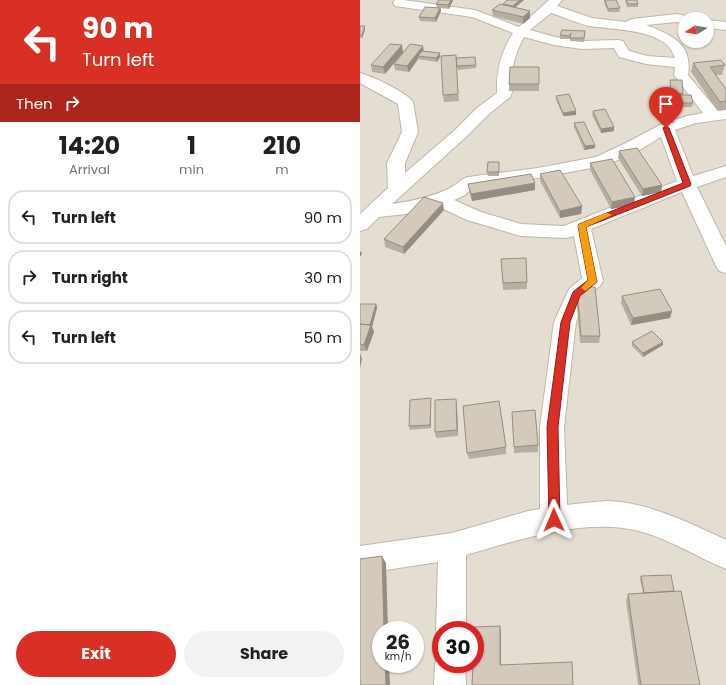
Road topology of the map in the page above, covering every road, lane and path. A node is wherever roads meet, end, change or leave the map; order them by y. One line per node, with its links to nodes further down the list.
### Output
1 (400, 4): 7 (street)
2 (553, 4): 4 (street); 7 (street)
3 (678, 18): 4 (street)
4 (617, 24): 8 (street)
5 (714, 25): 6 (street)
6 (726, 26)
7 (521, 32): 8 (street); 14 (street)
8 (683, 63): 10 (street)
9 (360, 78): 14 (street)
10 (720, 115): 11 (street)
11 (666, 128): 13 (street); 15 (street)
12 (726, 171): 13 (street)
13 (687, 184): 18 (street); 19 (street)
14 (397, 189): 16 (street)
15 (439, 200): 16 (street); 18 (street)
16 (373, 212): 17 (street)
17 (360, 225)
18 (581, 226): 20 (street)
19 (726, 266)
20 (554, 520): 21 (street); 22 (street)
21 (452, 546): 23 (street); 24 (street)
22 (726, 555)
23 (360, 560)
24 (451, 621)
25 (450, 673): 26 (street)
26 (450, 685)

